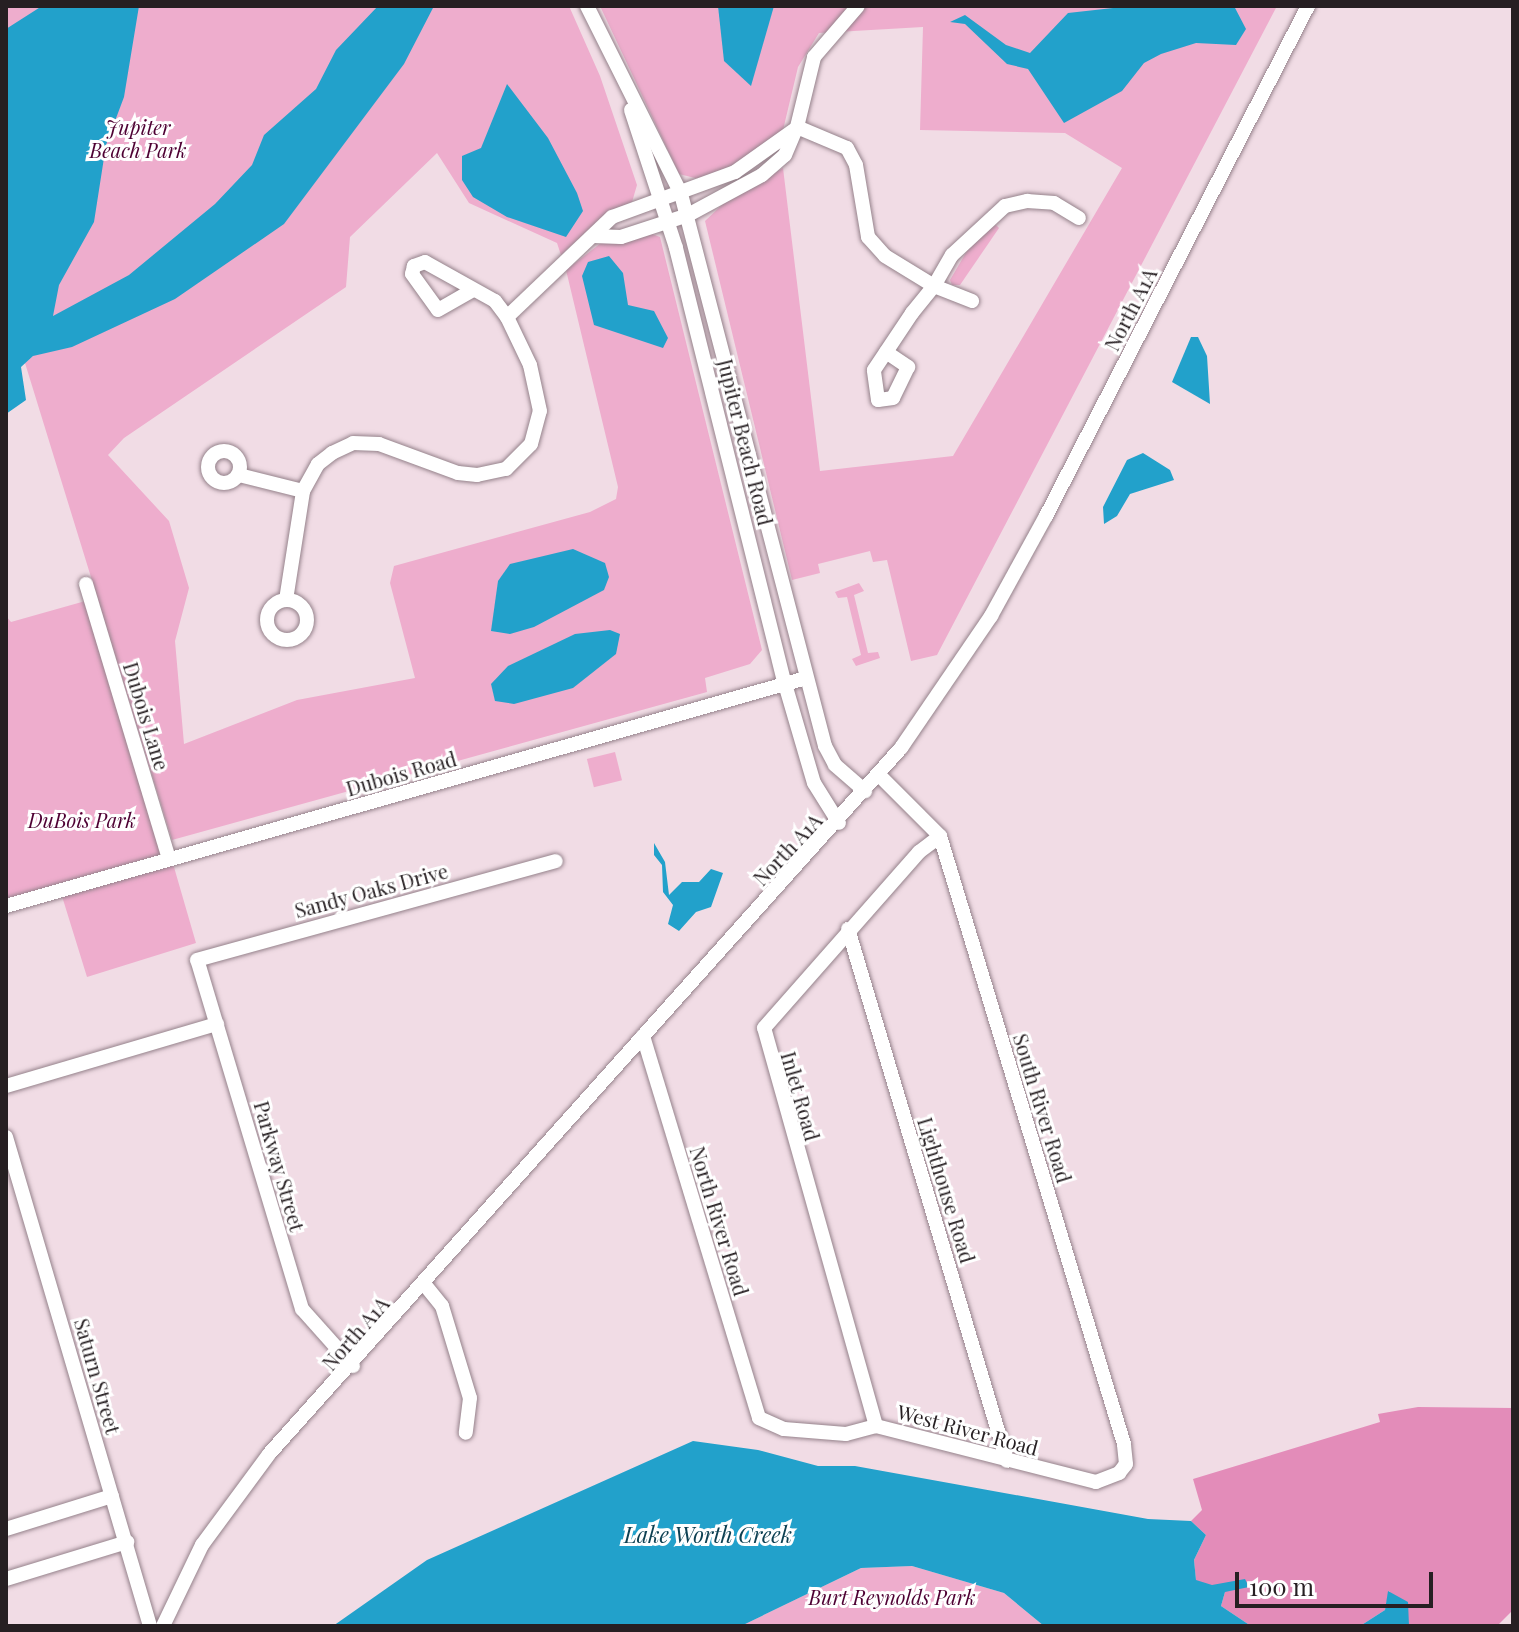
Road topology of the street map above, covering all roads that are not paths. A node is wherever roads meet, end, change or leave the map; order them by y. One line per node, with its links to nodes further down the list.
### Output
1 (587, 6): 4 (street, Jupiter Beach Road)
2 (858, 6): 5 (street)
3 (1308, 6): 23 (street, North A1A)
4 (617, 68): 6 (street, Jupiter Beach Road); 7 (street, Jupiter Beach Road)
5 (797, 127): 6 (street); 8 (street); 12 (street)
6 (681, 194): 7 (street); 8 (street, Jupiter Beach Road)
7 (662, 201): 10 (street, Jupiter Beach Road); 11 (street)
8 (688, 215): 10 (street); 21 (street, Jupiter Beach Road)
9 (1079, 218): 12 (street)
10 (668, 221): 11 (street); 22 (street, Jupiter Beach Road)
11 (594, 236): 15 (street)
12 (934, 286): 14 (street); 16 (street)
13 (473, 290): 15 (street)
14 (972, 301)
15 (507, 317): 18 (street)
16 (886, 352)
17 (239, 475): 18 (street)
18 (303, 491): 20 (street)
19 (86, 584): 27 (street, Dubois Lane)
20 (286, 600)
21 (806, 678): 22 (street, Dubois Road); 24 (street, Jupiter Beach Road)
22 (785, 684): 25 (street, Jupiter Beach Road); 27 (street, Dubois Road)
23 (879, 775): 24 (street, North A1A); 26 (street, South River Road)
24 (865, 791): 25 (street, North A1A)
25 (839, 823): 33 (street, North A1A)
26 (940, 836): 30 (street, Inlet Road); 42 (street, South River Road)
27 (169, 859): 29 (street, Dubois Road)
28 (556, 861): 31 (street, Sandy Oaks Drive)
29 (6, 906)
30 (848, 929): 39 (street, Inlet Road); 41 (street, Lighthouse Road)
31 (197, 960): 32 (street, Parkway Street)
32 (217, 1024): 34 (street); 37 (street, Parkway Street)
33 (643, 1036): 36 (street, North A1A); 38 (street, North River Road)
34 (6, 1086)
35 (6, 1137): 43 (street, Saturn Street)
36 (425, 1285): 37 (street, North A1A); 40 (street)
37 (353, 1366): 48 (street, North A1A)
38 (759, 1418): 39 (street, West River Road)
39 (876, 1426): 41 (street, West River Road)
40 (466, 1433)
41 (1007, 1461): 42 (street, West River Road)
42 (1119, 1473)
43 (112, 1496): 44 (street); 45 (street, Saturn Street)
44 (6, 1529)
45 (127, 1542): 46 (street); 47 (street, Saturn Street)
46 (6, 1579)
47 (150, 1626)
48 (163, 1626)

